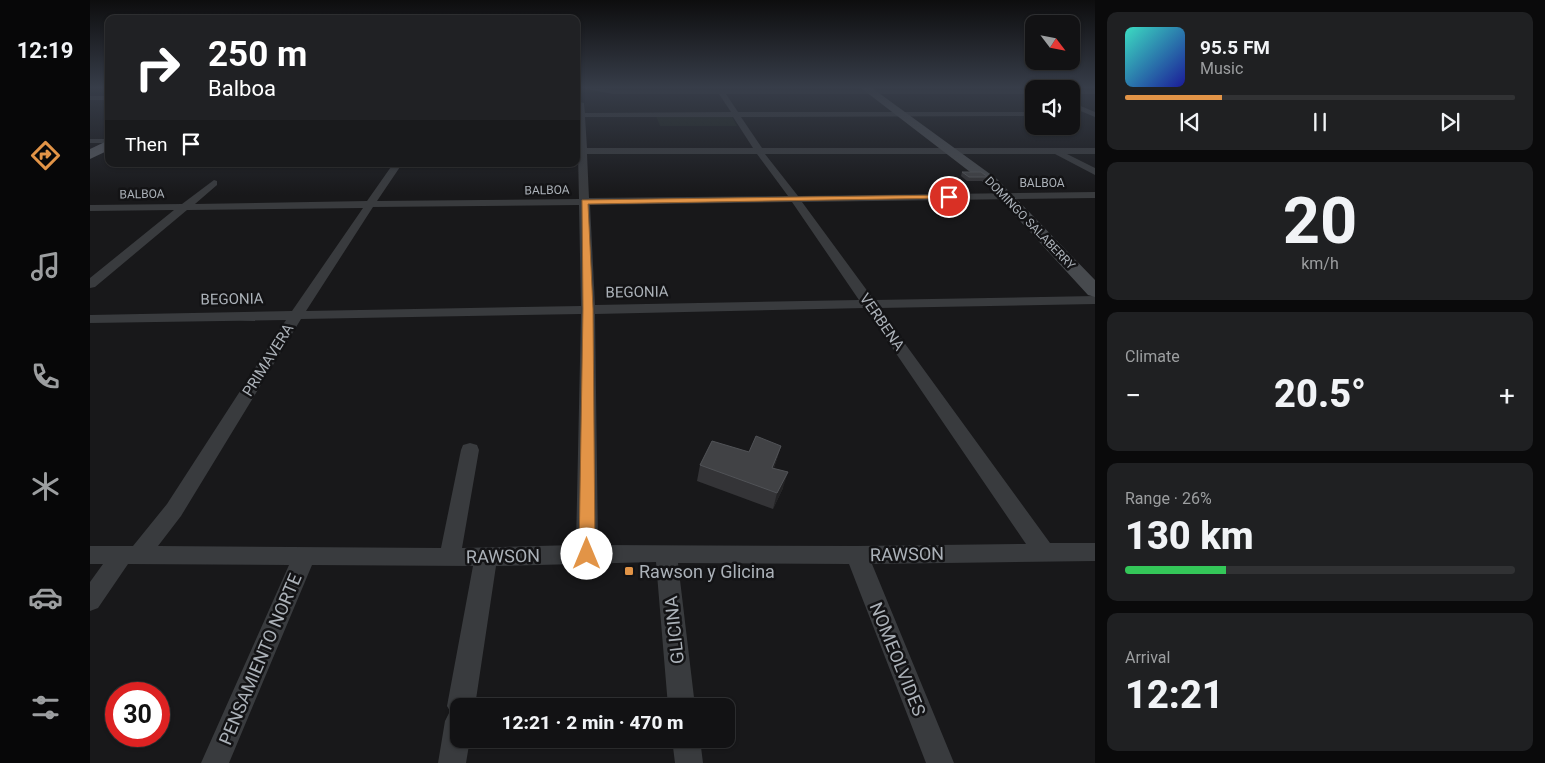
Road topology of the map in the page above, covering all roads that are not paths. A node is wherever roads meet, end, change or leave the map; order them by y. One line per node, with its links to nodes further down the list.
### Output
1 (741, 124): 7 (street, VERBENA)
2 (915, 124): 11 (street, DOMINGO SALABERRY)
3 (105, 143): 5 (street)
4 (105, 145): 5 (main road)
5 (91, 149): 6 (street)
6 (105, 151)
7 (759, 151): 10 (street); 11 (street); 18 (street, VERBENA)
8 (1056, 151): 9 (street); 11 (street); 14 (street)
9 (1095, 151)
10 (580, 152)
11 (954, 152): 16 (street, DOMINGO SALABERRY)
12 (580, 162): 19 (street)
13 (395, 167): 20 (street, PRIMAVERA)
14 (1095, 172)
15 (214, 184): 21 (street)
16 (1006, 196): 17 (street, BALBOA); 18 (street, BALBOA); 24 (street, DOMINGO SALABERRY)
17 (1095, 196)
18 (795, 199): 19 (street, BALBOA); 26 (street, VERBENA)
19 (584, 202): 20 (street, BALBOA); 27 (street)
20 (370, 204): 21 (street, BALBOA); 28 (street, PRIMAVERA)
21 (186, 206): 22 (street, BALBOA); 23 (street)
22 (90, 208)
23 (90, 284)
24 (1095, 291)
25 (1095, 300): 26 (street, BEGONIA)
26 (870, 304): 27 (street, BEGONIA); 31 (street, VERBENA)
27 (588, 309): 28 (street, BEGONIA); 33 (street)
28 (297, 314): 29 (street, BEGONIA); 36 (street, PRIMAVERA)
29 (90, 319)
30 (470, 450): 39 (street)
31 (1044, 552): 32 (street, RAWSON); 38 (street, RAWSON)
32 (1095, 552)
33 (587, 554): 34 (street, RAWSON); 40 (street, RAWSON)
34 (666, 554): 38 (street, RAWSON); 43 (street, GLICINA)
35 (90, 555): 36 (street, RAWSON)
36 (131, 555): 37 (street, RAWSON); 41 (street, PRIMAVERA)
37 (305, 555): 39 (street, RAWSON); 46 (street, PENSAMIENTO NORTE)
38 (857, 555): 49 (street, NOMEOLVIDES)
39 (450, 556): 40 (street, RAWSON)
40 (486, 557): 42 (street)
41 (90, 602)
42 (462, 698)
43 (681, 698)
44 (454, 748): 47 (street)
45 (687, 748): 48 (street)
46 (215, 763)
47 (452, 763)
48 (689, 763)
49 (940, 763)

